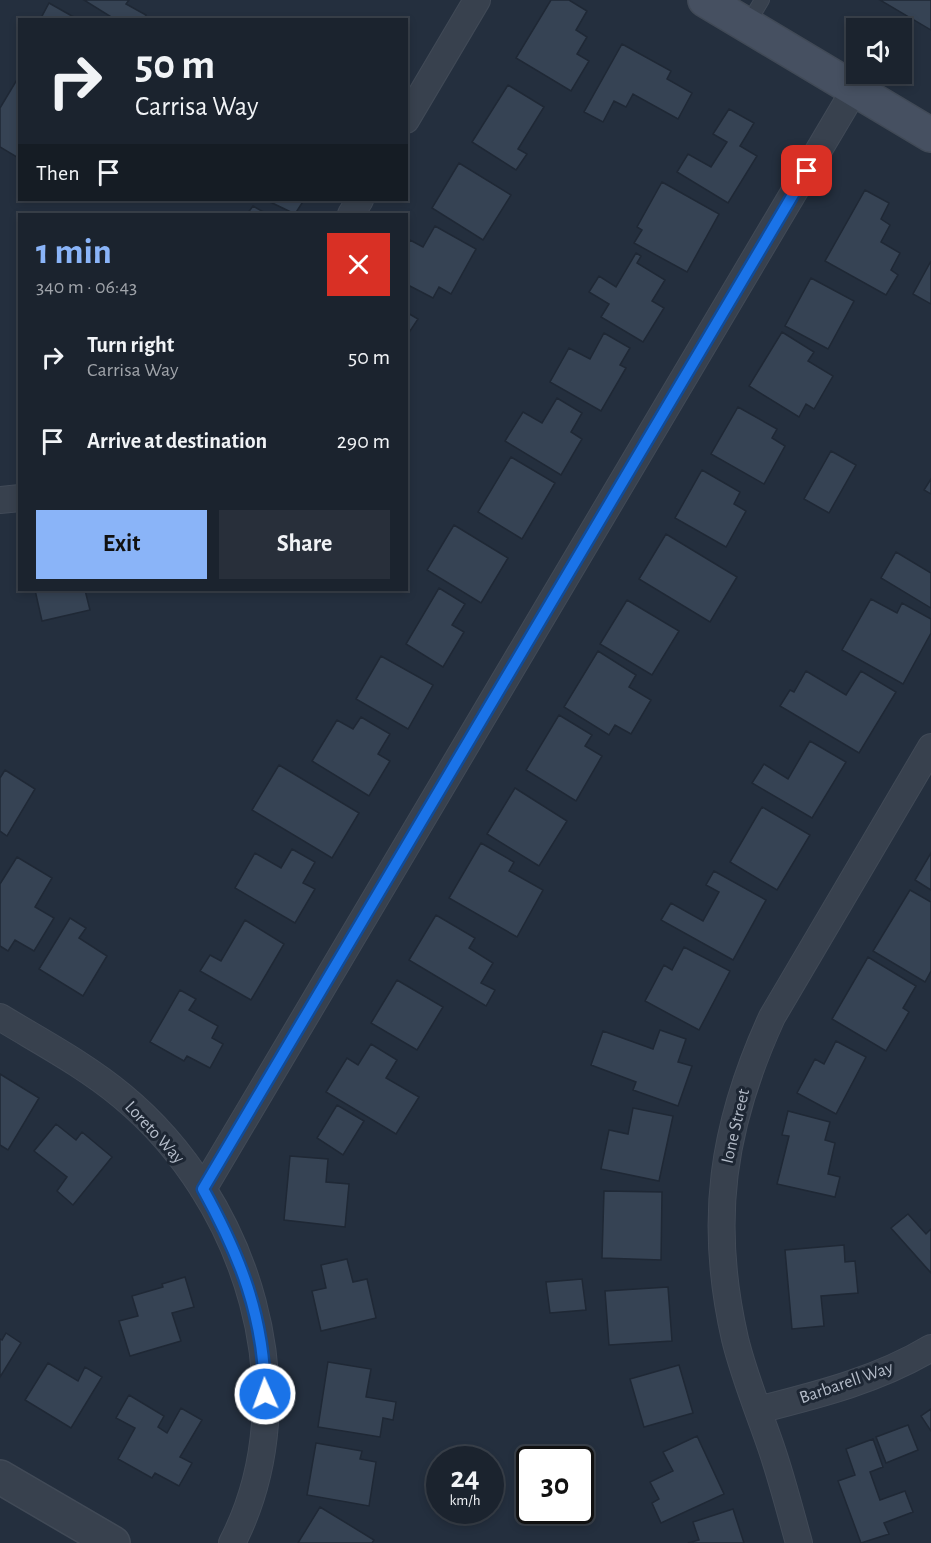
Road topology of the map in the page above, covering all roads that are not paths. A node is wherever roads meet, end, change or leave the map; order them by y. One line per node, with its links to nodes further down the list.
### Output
1 (477, 0): 5 (street)
2 (705, 0): 3 (main road)
3 (754, 12): 4 (main road)
4 (855, 89): 6 (main road); 11 (street)
5 (408, 117)
6 (931, 135)
7 (18, 498): 8 (street)
8 (0, 500)
9 (931, 747): 13 (street, Ione Street)
10 (0, 1017): 11 (street, Loreto Way)
11 (203, 1189): 16 (street, Loreto Way)
12 (931, 1348): 13 (street, Barbarell Way)
13 (758, 1410): 17 (street, Ione Street)
14 (0, 1477): 15 (street)
15 (113, 1543)
16 (232, 1543)
17 (799, 1543)

